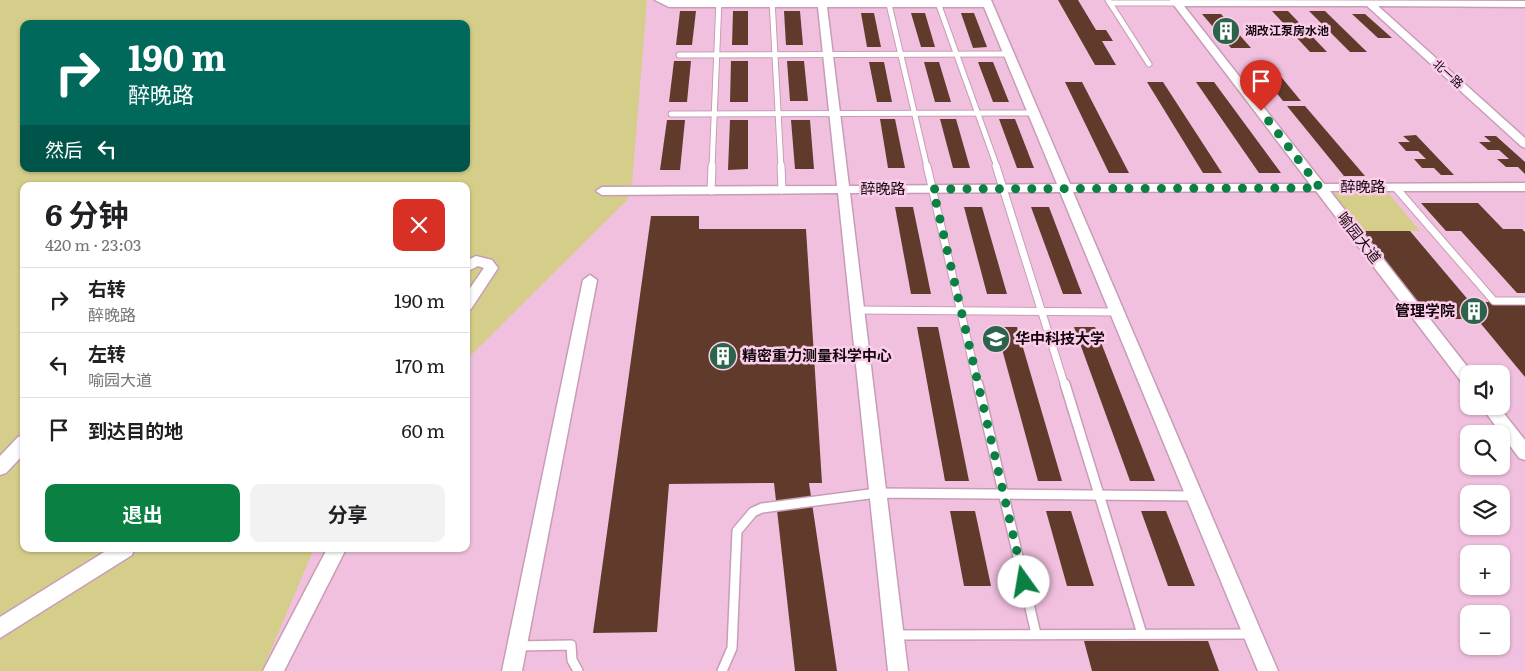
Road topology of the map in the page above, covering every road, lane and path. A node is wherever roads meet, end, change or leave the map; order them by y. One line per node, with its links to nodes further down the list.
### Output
1 (660, 0): 2 (street)
2 (719, 2): 3 (street); 20 (lane)
3 (772, 2): 4 (street); 21 (lane)
4 (822, 2): 5 (street); 22 (street)
5 (888, 2): 6 (street); 16 (lane)
6 (938, 2): 7 (street); 17 (lane)
7 (987, 2): 18 (street)
8 (1109, 2): 9 (lane); 23 (lane)
9 (1176, 2): 10 (street); 35 (street, 喻园大道)
10 (1225, 2): 11 (street)
11 (1267, 2): 12 (street)
12 (1310, 2): 13 (street)
13 (1351, 2): 14 (street)
14 (1370, 4): 15 (street); 31 (street, 北一路)
15 (1525, 4)
16 (900, 54): 17 (lane); 22 (lane); 25 (lane)
17 (957, 54): 18 (lane); 26 (lane)
18 (1009, 54): 27 (street)
19 (679, 55): 20 (lane)
20 (716, 55): 21 (lane); 29 (lane)
21 (774, 55): 22 (lane); 30 (lane)
22 (828, 55): 24 (street)
23 (1149, 64)
24 (834, 113): 25 (lane); 30 (lane); 39 (street)
25 (915, 113): 26 (lane); 37 (lane)
26 (978, 113): 27 (lane); 33 (lane)
27 (1034, 113): 34 (street)
28 (671, 114): 29 (lane)
29 (714, 114): 30 (lane); 41 (lane)
30 (778, 114): 38 (lane)
31 (1525, 144)
32 (1525, 187): 36 (street, 醉晚路)
33 (1004, 188): 34 (street, 醉晚路); 37 (street, 醉晚路); 48 (lane)
34 (1065, 188): 35 (street, 醉晚路); 49 (street)
35 (1320, 188): 36 (street, 醉晚路); 50 (street, 喻园大道)
36 (1396, 188): 45 (lane)
37 (933, 189): 39 (street, 醉晚路); 47 (lane)
38 (782, 190): 39 (street, 醉晚路); 41 (street, 醉晚路)
39 (843, 190): 46 (street)
40 (602, 191): 41 (street, 醉晚路)
41 (711, 191)
42 (470, 265): 44 (street)
43 (590, 280): 66 (street)
44 (470, 299)
45 (1525, 301)
46 (857, 310): 47 (lane); 55 (street)
47 (961, 311): 48 (lane); 56 (lane)
48 (1042, 312): 49 (lane); 57 (lane)
49 (1117, 312): 58 (street)
50 (1460, 368)
51 (1496, 415): 53 (street)
52 (20, 446): 54 (street)
53 (1525, 453)
54 (0, 468)
55 (877, 493): 56 (lane); 65 (street); 70 (lane)
56 (1004, 494): 57 (lane); 62 (lane)
57 (1099, 495): 58 (lane); 63 (lane)
58 (1194, 496): 64 (street)
59 (120, 552): 61 (street)
60 (335, 552): 67 (street)
61 (0, 628)
62 (1036, 634): 63 (lane); 65 (lane)
63 (1142, 634): 64 (lane)
64 (1252, 634): 72 (street)
65 (894, 635): 71 (street)
66 (517, 646): 68 (street); 69 (lane)
67 (274, 671)
68 (512, 671)
69 (578, 671)
70 (722, 671)
71 (898, 671)
72 (1268, 671)

